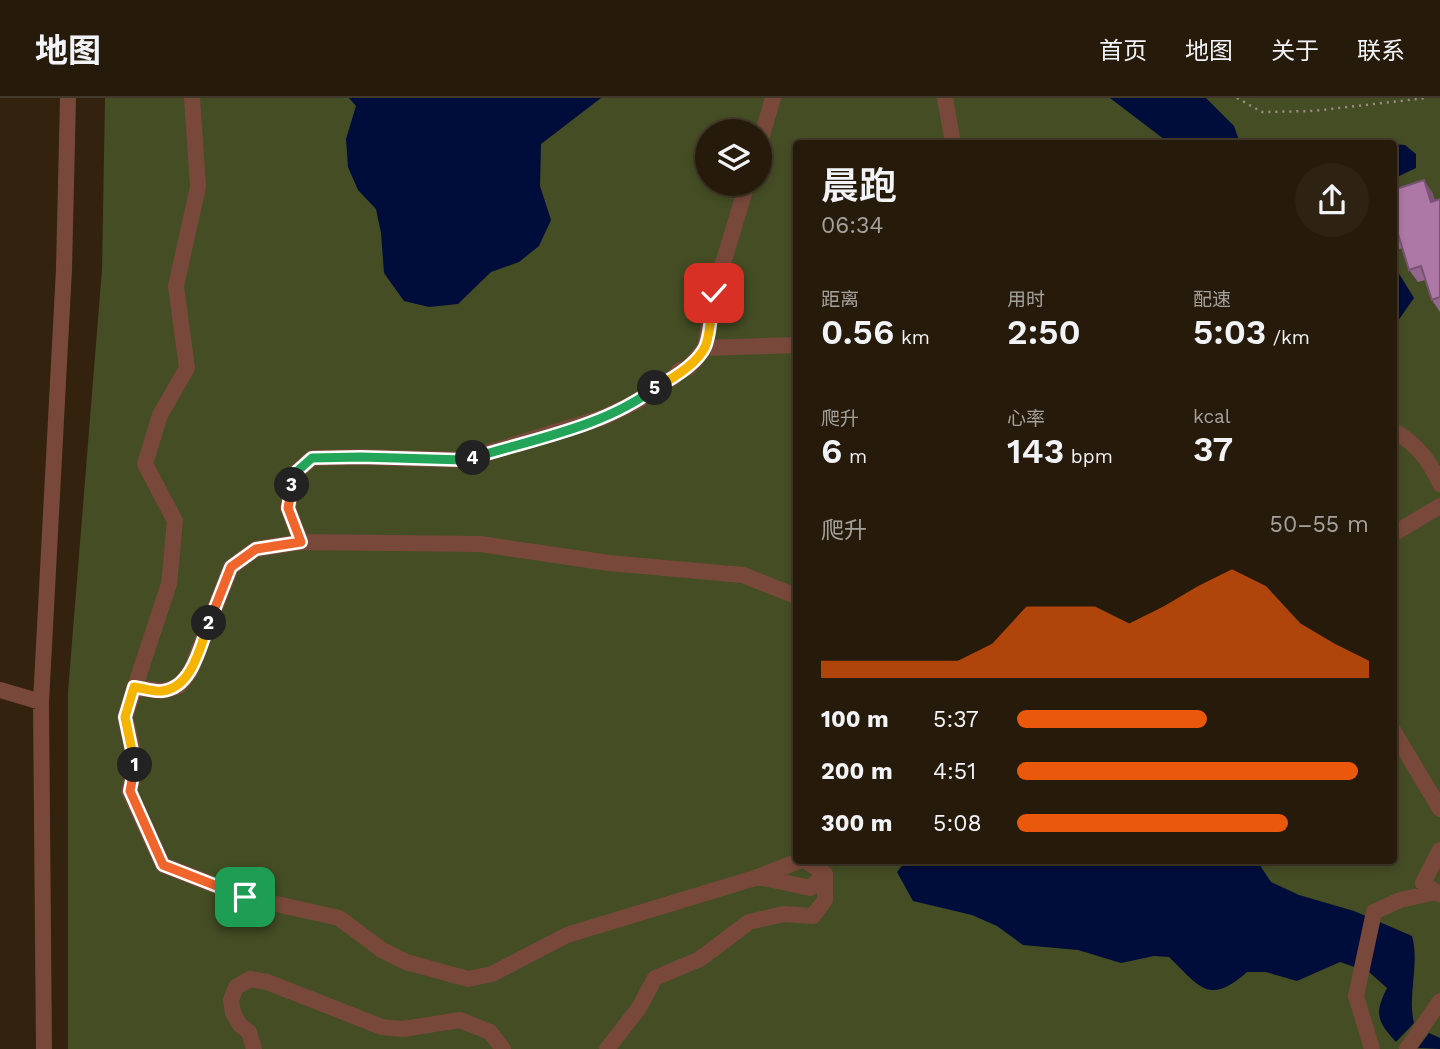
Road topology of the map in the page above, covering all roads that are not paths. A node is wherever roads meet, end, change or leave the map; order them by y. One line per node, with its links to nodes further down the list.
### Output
1 (68, 98): 18 (street)
2 (192, 98): 16 (street)
3 (773, 98): 5 (street)
4 (945, 98): 6 (street)
5 (767, 119)
6 (952, 140)
7 (743, 196): 9 (street)
8 (793, 345): 9 (street)
9 (705, 348): 14 (street)
10 (1397, 432): 11 (street)
11 (1440, 484)
12 (1440, 506): 13 (street)
13 (1397, 532)
14 (301, 542): 15 (street); 16 (street)
15 (793, 595)
16 (134, 687): 25 (street)
17 (0, 690): 18 (street)
18 (41, 702): 28 (street)
19 (1397, 737): 20 (street)
20 (1440, 809)
21 (1440, 850): 26 (street)
22 (793, 863): 25 (street)
23 (810, 864): 24 (street)
24 (825, 874): 25 (street); 31 (street)
25 (758, 877)
26 (1438, 893): 32 (street)
27 (1440, 1002): 33 (street)
28 (44, 1049)
29 (254, 1049): 30 (street)
30 (503, 1049)
31 (607, 1049)
32 (1372, 1049)
33 (1408, 1049)

